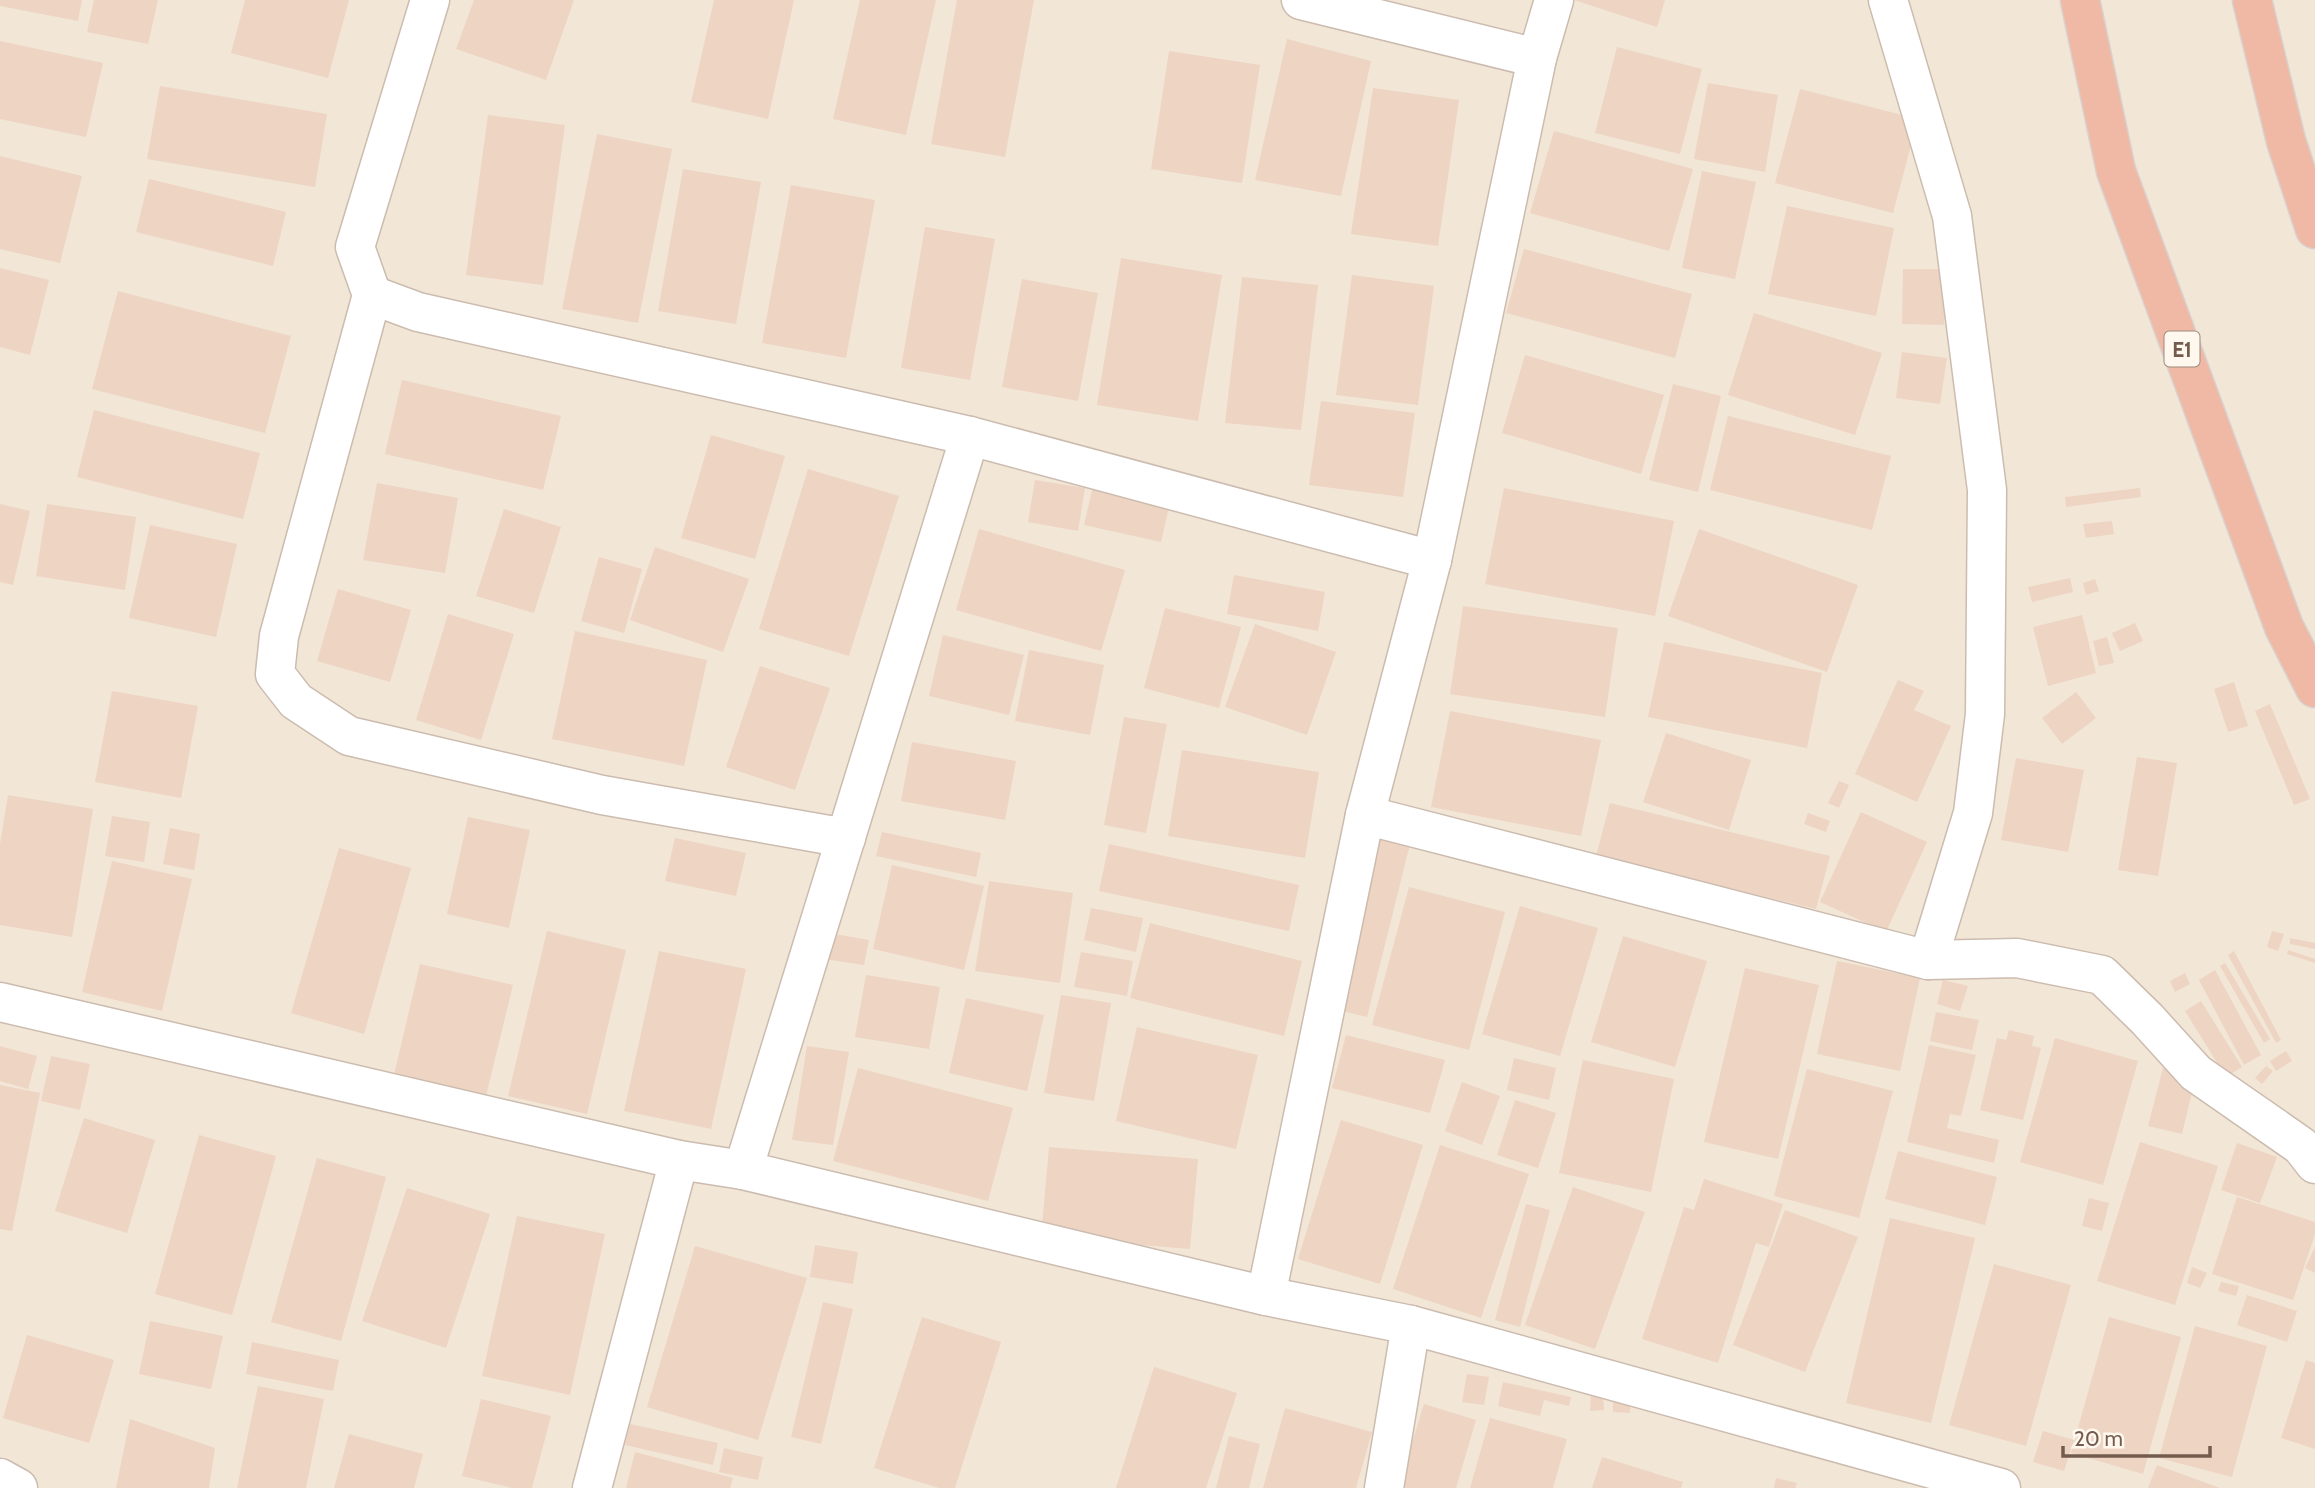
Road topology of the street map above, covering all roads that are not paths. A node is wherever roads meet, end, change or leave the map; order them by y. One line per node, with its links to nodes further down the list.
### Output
1 (430, 0): 9 (street)
2 (1301, 0): 7 (street)
3 (1554, 0): 7 (street)
4 (1888, 0): 15 (street)
5 (2080, 0): 12 (highway, E1)
6 (2252, 0): 8 (highway)
7 (1537, 58): 11 (street)
8 (2315, 229)
9 (372, 295): 10 (street); 14 (street)
10 (970, 436): 11 (street); 14 (street)
11 (1432, 560): 13 (street)
12 (2315, 688)
13 (1365, 815): 15 (street); 20 (street)
14 (846, 838): 19 (street)
15 (1928, 960): 18 (street)
16 (0, 1002): 17 (street)
17 (679, 1160): 19 (street); 24 (street)
18 (2315, 1164)
19 (744, 1170): 20 (street)
20 (1266, 1296): 21 (street)
21 (1411, 1325): 25 (street); 26 (street)
22 (0, 1478): 23 (street)
23 (18, 1488)
24 (592, 1488)
25 (1384, 1488)
26 (2001, 1488)

